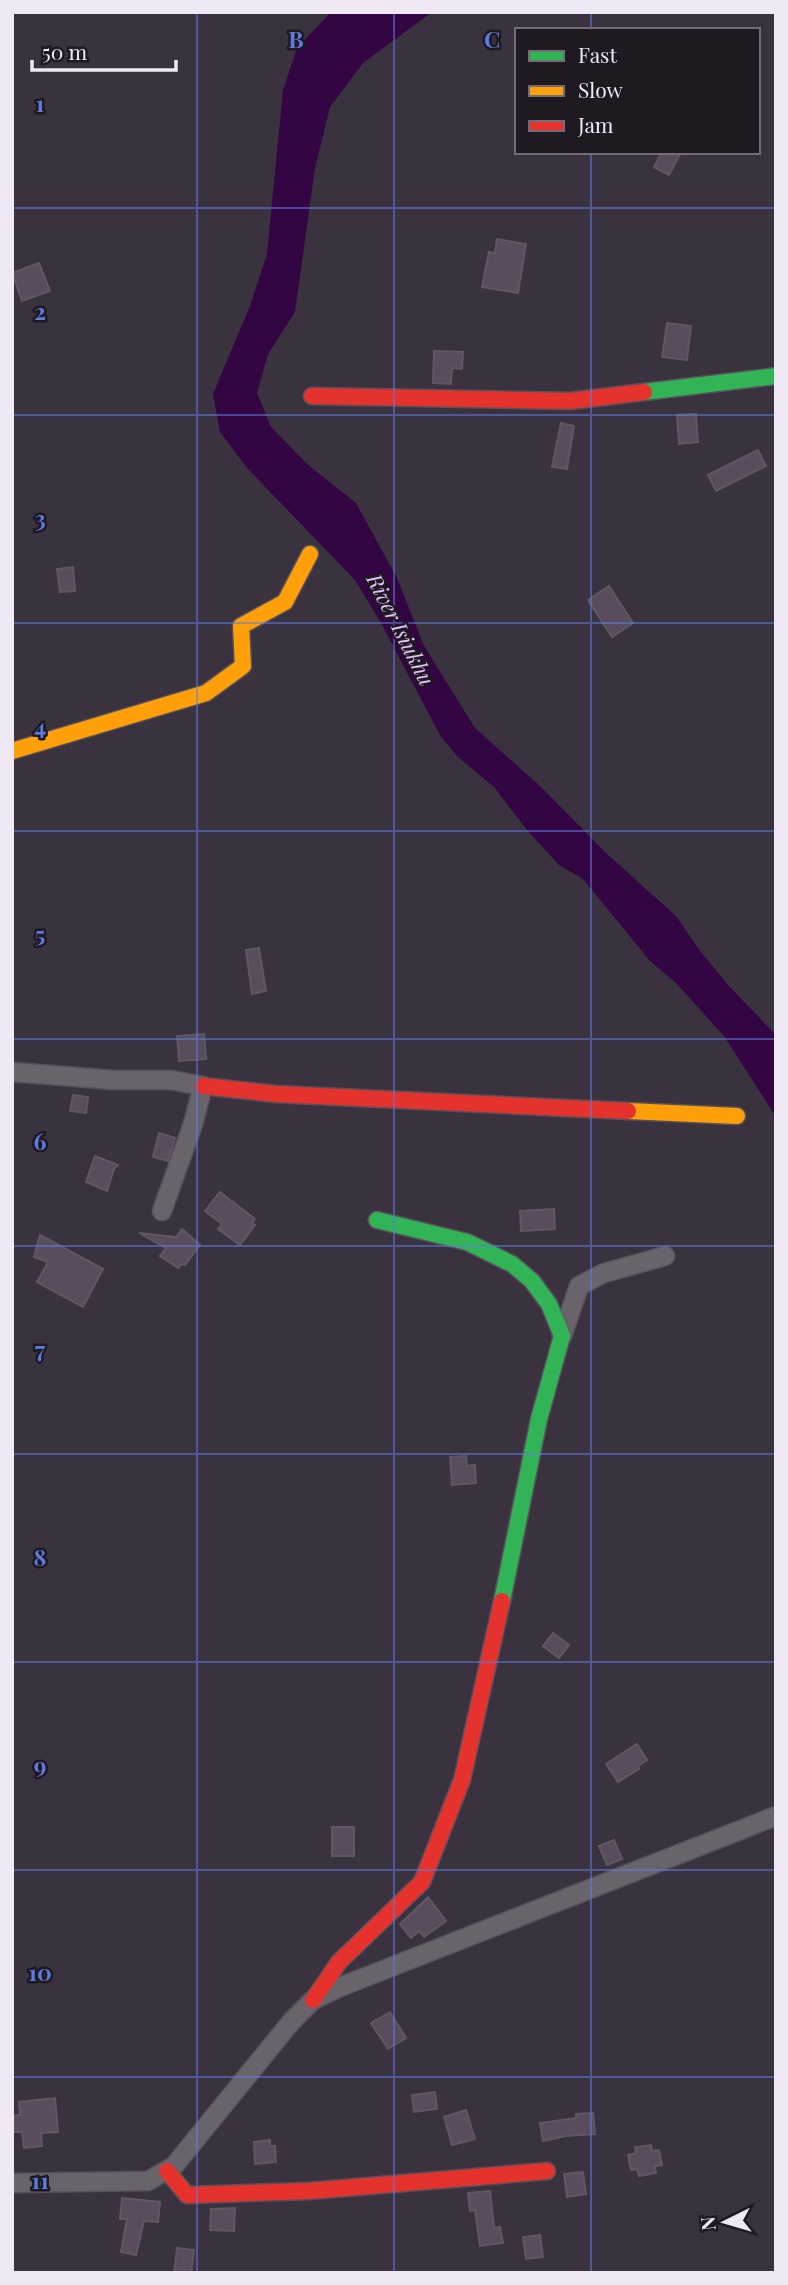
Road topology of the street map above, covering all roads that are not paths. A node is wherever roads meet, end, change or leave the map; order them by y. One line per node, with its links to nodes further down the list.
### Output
1 (776, 376): 2 (street)
2 (312, 396)
3 (310, 554): 4 (street)
4 (12, 751)
5 (12, 1072): 6 (street)
6 (203, 1086): 7 (street); 8 (street)
7 (737, 1116)
8 (162, 1211)
9 (377, 1220): 11 (street)
10 (666, 1256): 11 (street)
11 (562, 1336): 13 (street)
12 (776, 1816): 13 (street)
13 (313, 2000): 15 (street)
14 (547, 2171): 15 (street)
15 (167, 2172): 16 (street)
16 (12, 2183)

